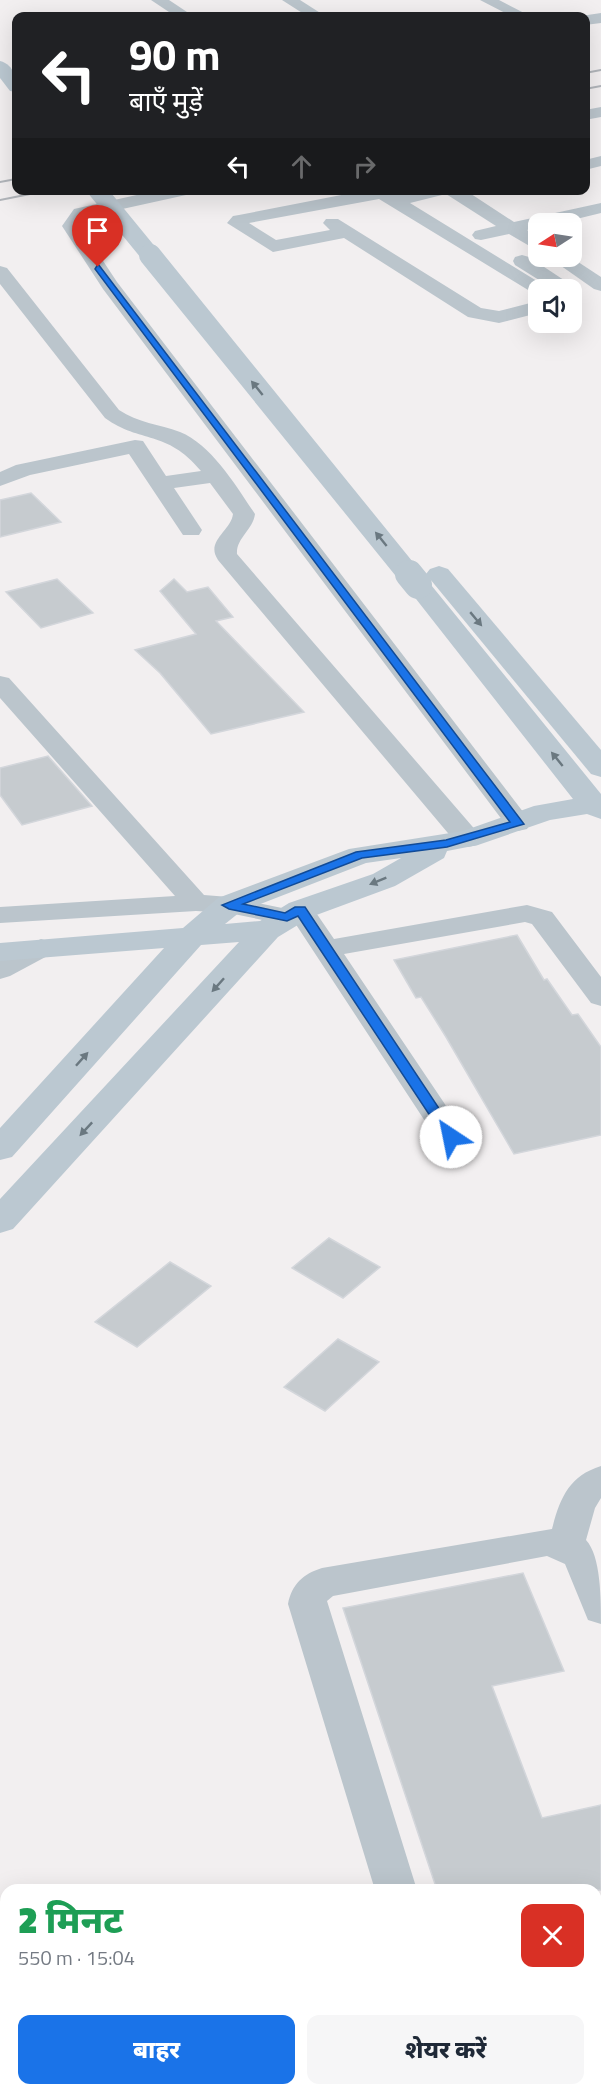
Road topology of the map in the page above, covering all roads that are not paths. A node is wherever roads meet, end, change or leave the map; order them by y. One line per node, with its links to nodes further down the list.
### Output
1 (158, 0): 4 (street)
2 (289, 0): 5 (street)
3 (487, 0): 6 (street)
4 (178, 12)
5 (310, 12)
6 (513, 12)
7 (0, 47): 8 (street)
8 (12, 62)
9 (0, 66): 10 (street)
10 (12, 82)
11 (101, 195): 39 (street, one-way to 11, bridge)
12 (121, 195): 37 (street)
13 (163, 195): 33 (street)
14 (364, 195): 17 (street)
15 (461, 195): 21 (street)
16 (406, 196): 23 (street); 31 (street)
17 (306, 206): 22 (street); 22 (street)
18 (601, 208): 21 (street)
19 (601, 222): 20 (street)
20 (582, 226)
21 (511, 228): 23 (street); 24 (street)
22 (348, 232): 32 (street)
23 (481, 235): 26 (street)
24 (528, 236)
25 (528, 241): 26 (street)
26 (497, 246): 30 (street)
27 (576, 267): 29 (street)
28 (0, 272): 35 (street)
29 (596, 278)
30 (552, 279)
31 (528, 283)
32 (528, 310)
33 (257, 476): 35 (street); 43 (street)
34 (0, 479): 36 (street)
35 (216, 479): 36 (street); 44 (street)
36 (160, 483): 38 (street)
37 (392, 520)
38 (191, 530)
39 (427, 572): 41 (street, one-way to 41); 42 (street, one-way to 39)
40 (0, 683): 45 (street)
41 (601, 768)
42 (595, 796): 43 (street)
43 (531, 818): 44 (street)
44 (457, 842): 46 (street); 48 (street, one-way to 48)
45 (196, 903): 46 (street); 47 (street)
46 (229, 905): 48 (street); 49 (street)
47 (0, 915)
48 (285, 919): 49 (street); 51 (street); 57 (street, one-way to 57)
49 (192, 936): 50 (street); 56 (street, one-way to 49)
50 (41, 948): 52 (street); 53 (street)
51 (326, 949): 54 (street); 55 (street)
52 (0, 952)
53 (0, 970)
54 (601, 997)
55 (451, 1137)
56 (0, 1149)
57 (0, 1221)
58 (601, 1479): 59 (street)
59 (566, 1546): 60 (street); 61 (street)
60 (601, 1609)
61 (394, 1884)

